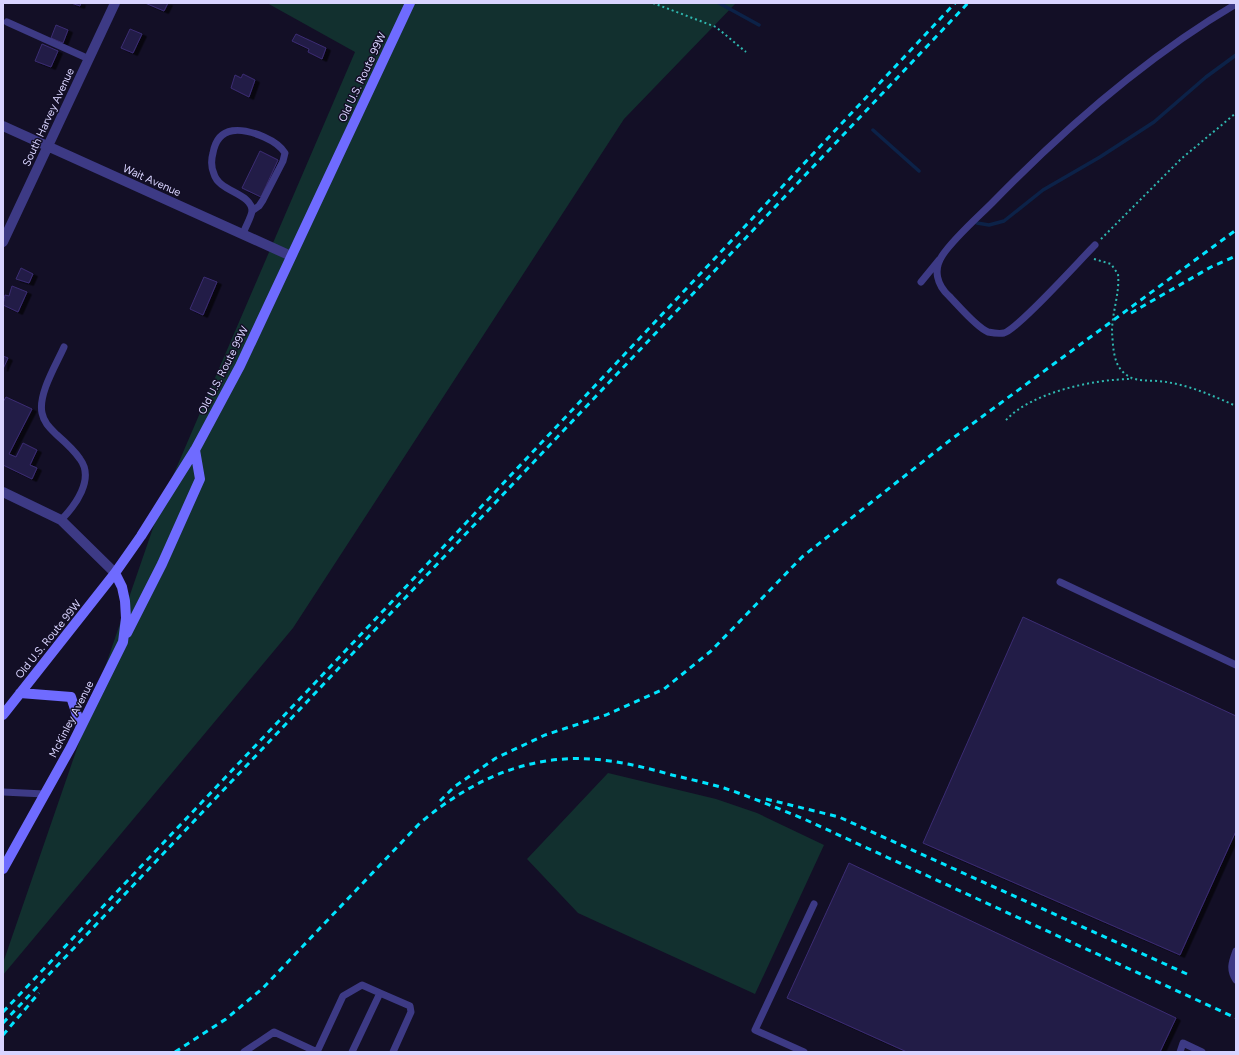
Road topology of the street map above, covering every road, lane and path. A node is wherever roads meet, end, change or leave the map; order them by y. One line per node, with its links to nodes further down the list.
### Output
1 (115, 3): 7 (street, South Harvey Avenue)
2 (410, 3): 15 (main road, Old U.S. Route 99W)
3 (653, 3): 6 (path)
4 (1236, 4): 16 (lane)
5 (7, 22): 7 (lane)
6 (746, 52)
7 (89, 58): 10 (street, South Harvey Avenue)
8 (1236, 113): 14 (path)
9 (3, 126): 10 (street, Wait Avenue)
10 (48, 146): 12 (street, Wait Avenue); 13 (street, South Harvey Avenue)
11 (252, 211): 11 (lane); 12 (lane)
12 (242, 234): 15 (street, Wait Avenue)
13 (3, 242)
14 (1094, 245): 16 (lane); 19 (path)
15 (291, 256): 22 (main road, Old U.S. Route 99W)
16 (941, 257): 17 (lane)
17 (921, 282)
18 (64, 347): 24 (lane)
19 (1133, 379): 20 (path); 21 (path)
20 (1236, 406)
21 (1006, 420)
22 (195, 450): 25 (main road, Old U.S. Route 99W); 27 (main road)
23 (3, 492): 24 (street)
24 (61, 520): 25 (street)
25 (115, 573): 27 (main road, McKinley Avenue); 29 (main road, Old U.S. Route 99W)
26 (1060, 582): 28 (lane)
27 (123, 642): 31 (main road, McKinley Avenue)
28 (1236, 665)
29 (20, 693): 30 (main road, Old U.S. Route 99W); 31 (main road)
30 (4, 712)
31 (81, 727): 33 (main road, McKinley Avenue)
32 (3, 792): 33 (lane)
33 (44, 794): 34 (main road, McKinley Avenue)
34 (3, 869)
35 (814, 904): 43 (lane)
36 (1236, 951): 37 (lane)
37 (1236, 980)
38 (380, 993): 40 (lane); 41 (lane); 42 (lane)
39 (244, 1052): 40 (lane)
40 (317, 1052)
41 (352, 1052)
42 (393, 1052)
43 (804, 1052)
44 (1180, 1052): 45 (lane)
45 (1202, 1052)

